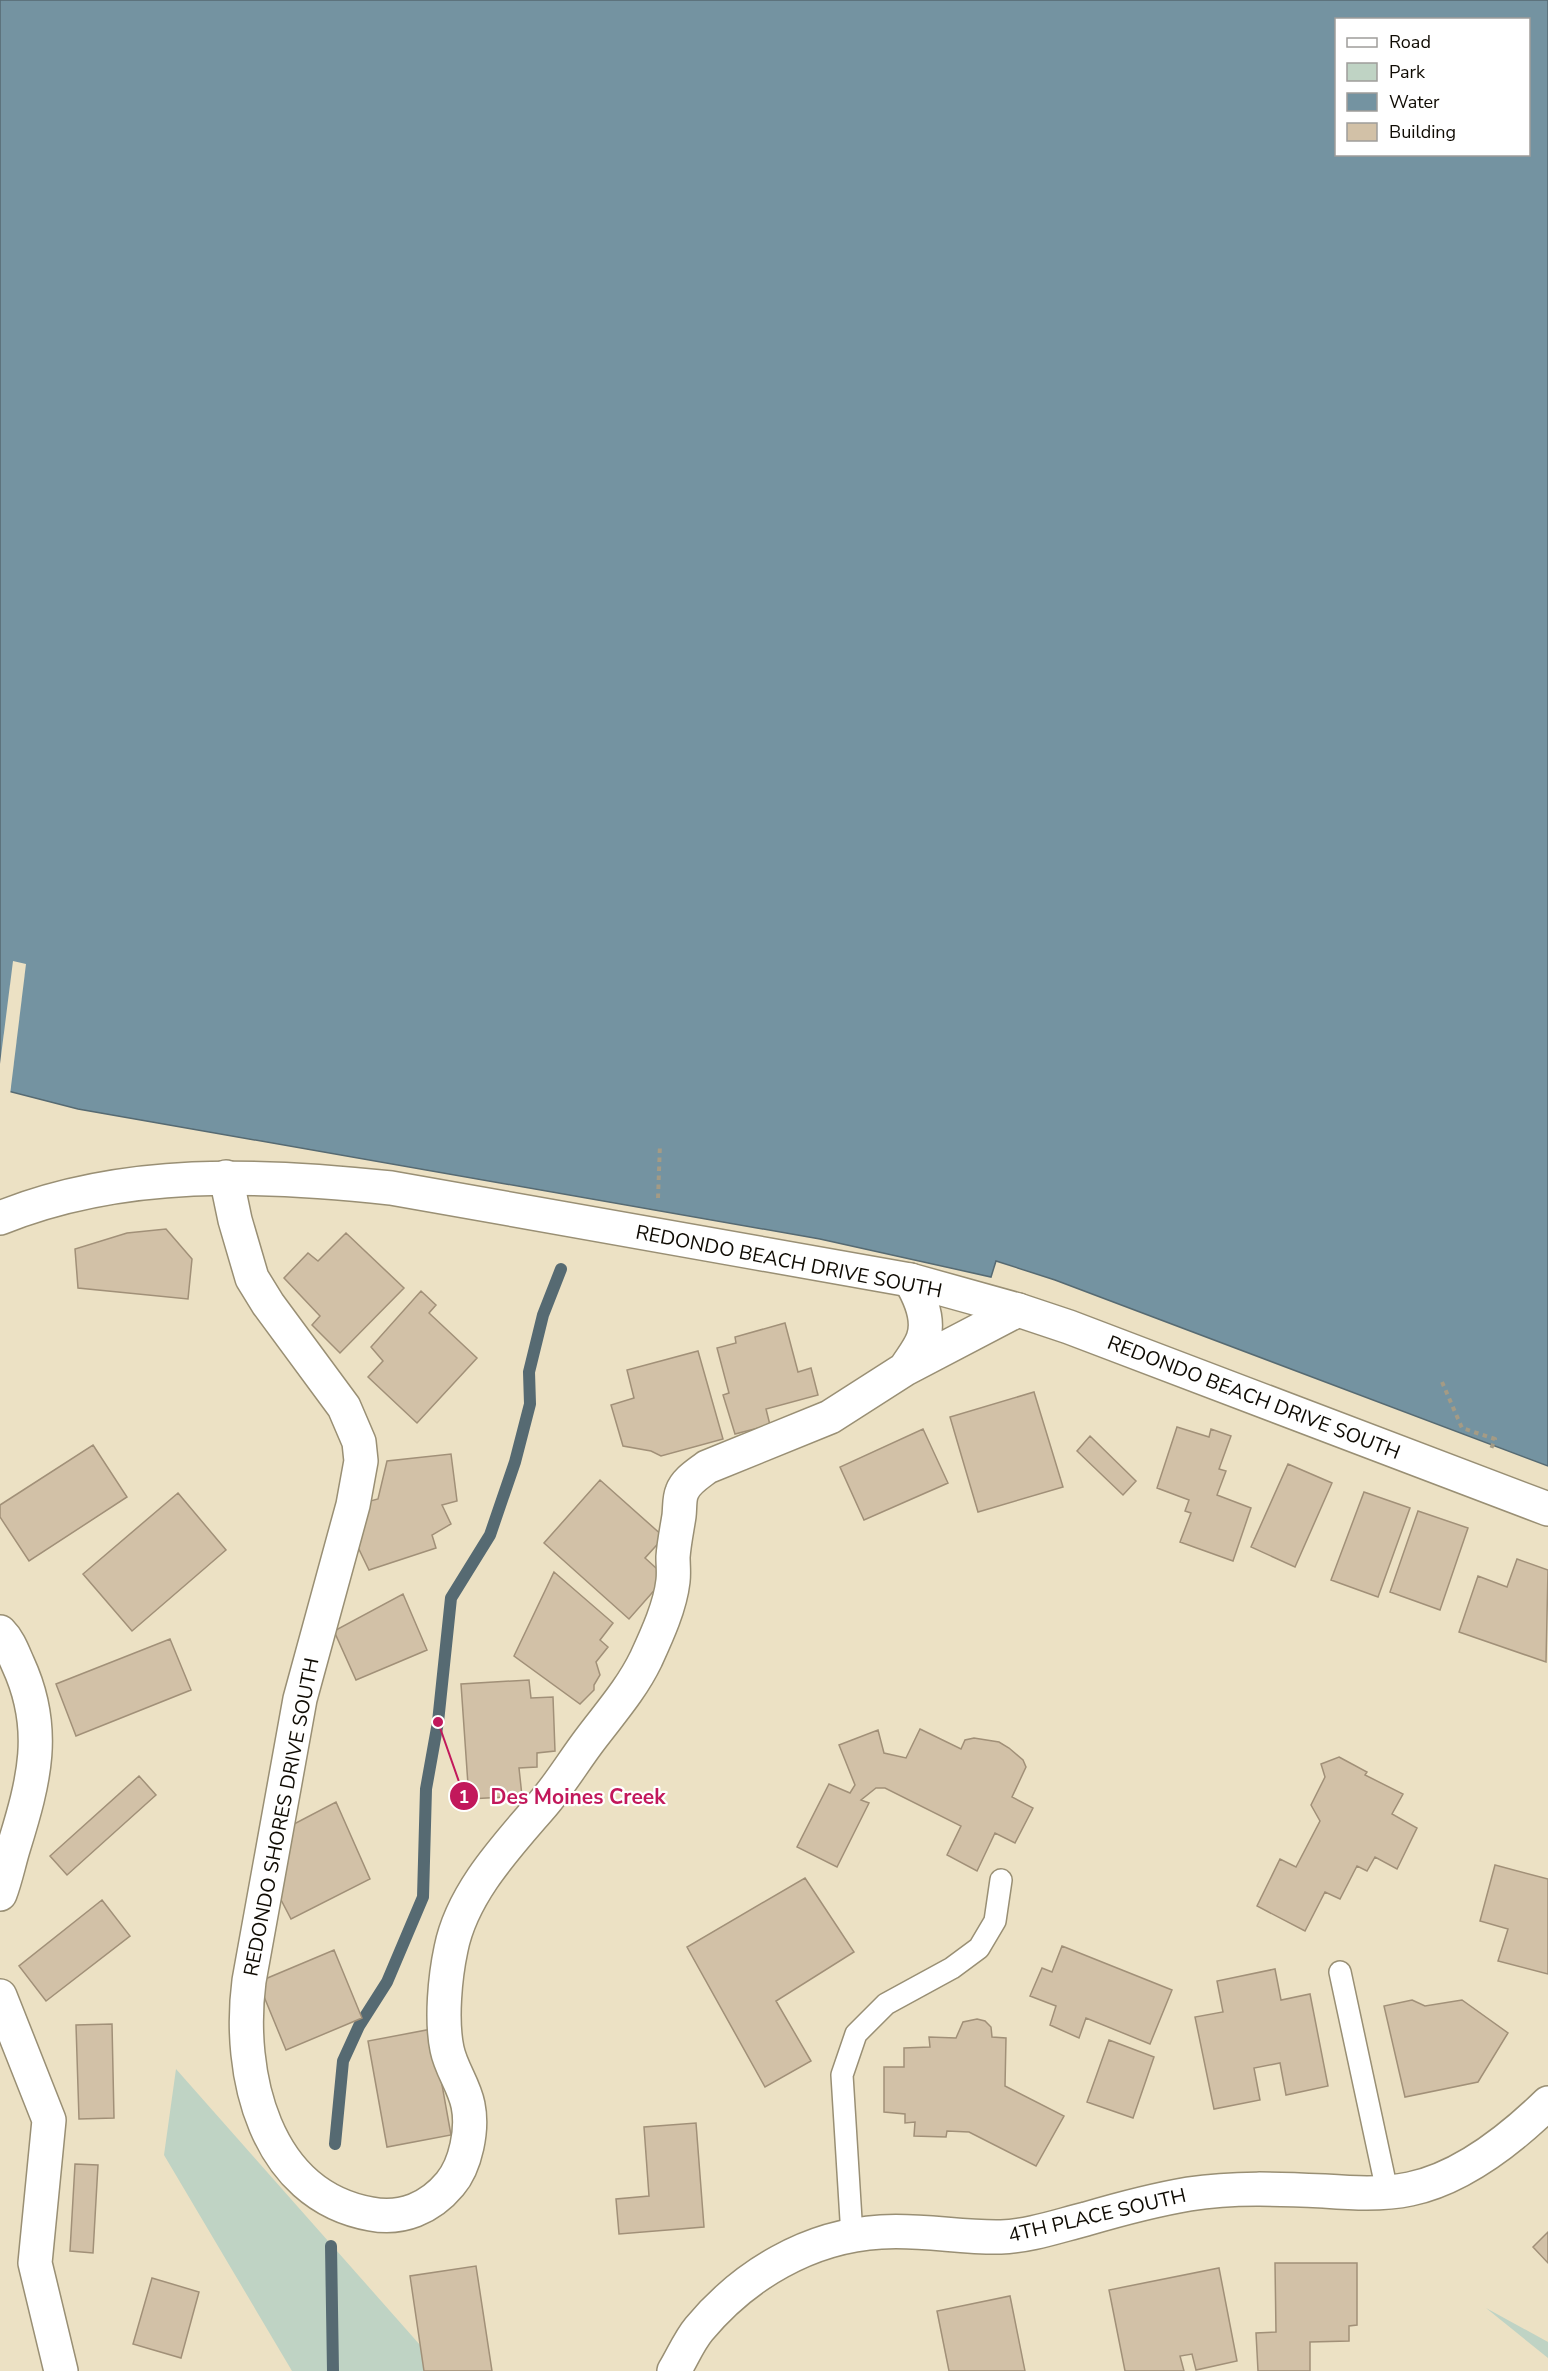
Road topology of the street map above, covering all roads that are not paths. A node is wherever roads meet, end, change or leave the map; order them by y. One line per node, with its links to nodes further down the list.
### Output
1 (226, 1177): 2 (street, REDONDO BEACH DRIVE SOUTH); 3 (street, REDONDO BEACH DRIVE SOUTH); 5 (street, REDONDO SHORES DRIVE SOUTH)
2 (0, 1218)
3 (910, 1280): 4 (street, REDONDO BEACH DRIVE SOUTH); 5 (street)
4 (1018, 1310): 5 (street, REDONDO SHORES DRIVE SOUTH); 6 (street, REDONDO BEACH DRIVE SOUTH)
5 (905, 1369)
6 (1548, 1509)
7 (0, 1632): 9 (street)
8 (1001, 1880): 14 (lane)
9 (0, 1894)
10 (1340, 1972): 13 (lane)
11 (0, 1996): 15 (street)
12 (1548, 2103): 13 (street, 4TH PLACE SOUTH)
13 (1387, 2191): 14 (street, 4TH PLACE SOUTH)
14 (852, 2236): 16 (street, 4TH PLACE SOUTH)
15 (61, 2371)
16 (674, 2371)

